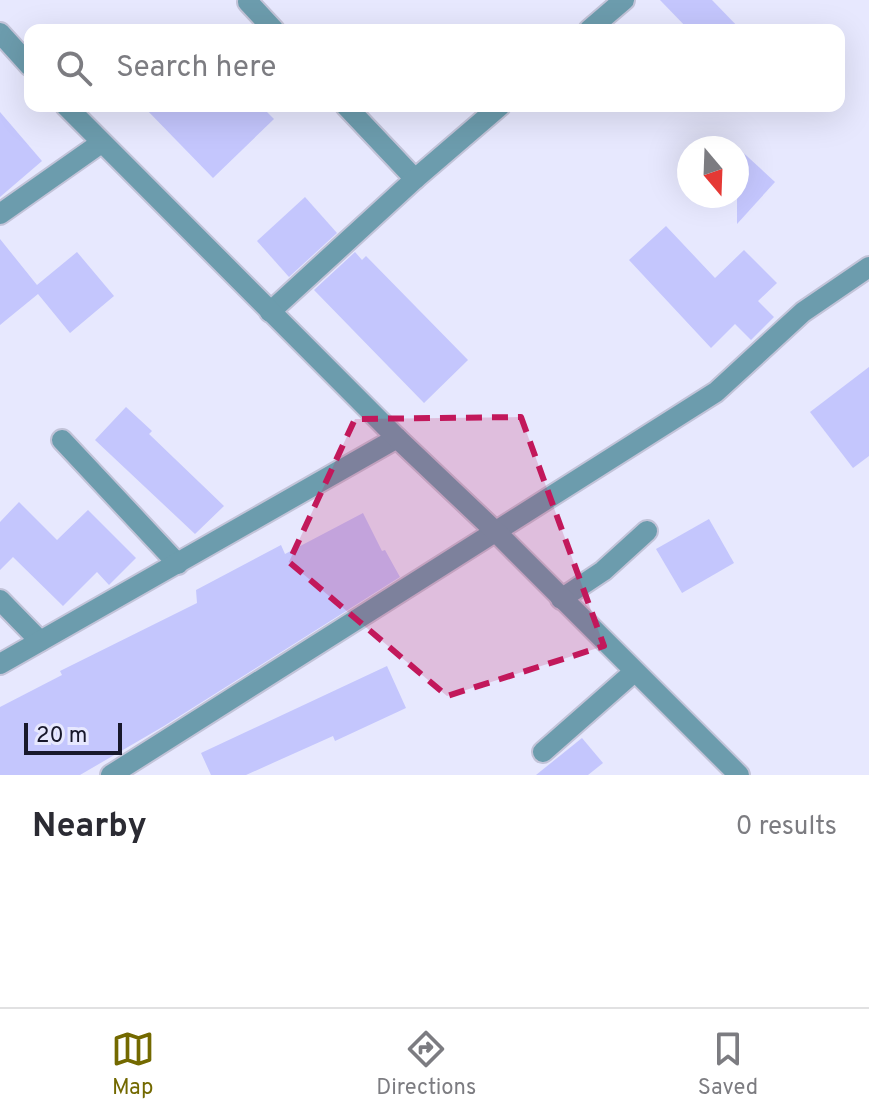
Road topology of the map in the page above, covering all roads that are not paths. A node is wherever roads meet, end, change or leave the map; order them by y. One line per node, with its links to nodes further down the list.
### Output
1 (624, 0): 4 (street)
2 (248, 2): 3 (street)
3 (268, 24)
4 (596, 24)
5 (0, 33): 6 (street)
6 (24, 59)
7 (72, 112): 10 (street)
8 (352, 112): 11 (street)
9 (493, 112): 11 (street)
10 (101, 143): 12 (street); 14 (street)
11 (415, 179): 14 (street)
12 (0, 214)
13 (869, 267): 18 (street)
14 (270, 312): 15 (street)
15 (397, 438): 18 (street); 19 (street)
16 (62, 440): 19 (street)
17 (647, 531): 20 (street)
18 (496, 532): 20 (street); 26 (street)
19 (178, 564): 22 (street)
20 (561, 599): 24 (street)
21 (0, 600): 22 (street)
22 (40, 641): 23 (street)
23 (0, 664)
24 (634, 672): 25 (street); 27 (street)
25 (543, 752)
26 (122, 772)
27 (739, 775)

